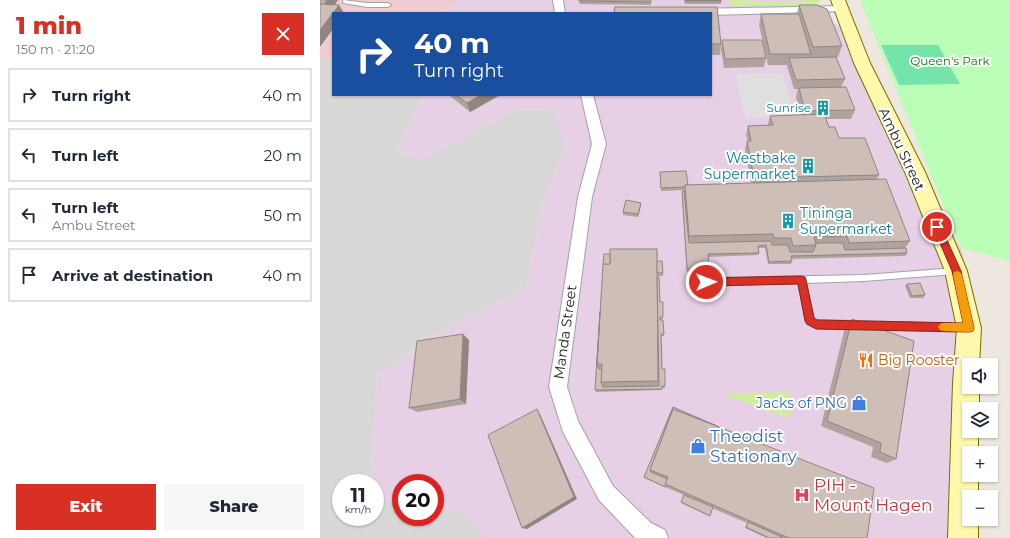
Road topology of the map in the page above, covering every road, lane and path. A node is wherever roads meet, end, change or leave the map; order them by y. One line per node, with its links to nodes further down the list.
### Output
1 (346, 0): 3 (lane)
2 (558, 0): 5 (street)
3 (388, 4)
4 (840, 4): 6 (street); 8 (street, Ambu Street)
5 (560, 12)
6 (685, 12)
7 (586, 96): 12 (street, Manda Street)
8 (956, 271): 9 (lane); 11 (street, Ambu Street)
9 (801, 280): 10 (lane); 11 (lane)
10 (706, 282)
11 (969, 328): 13 (street, Ambu Street)
12 (657, 538)
13 (963, 538)

